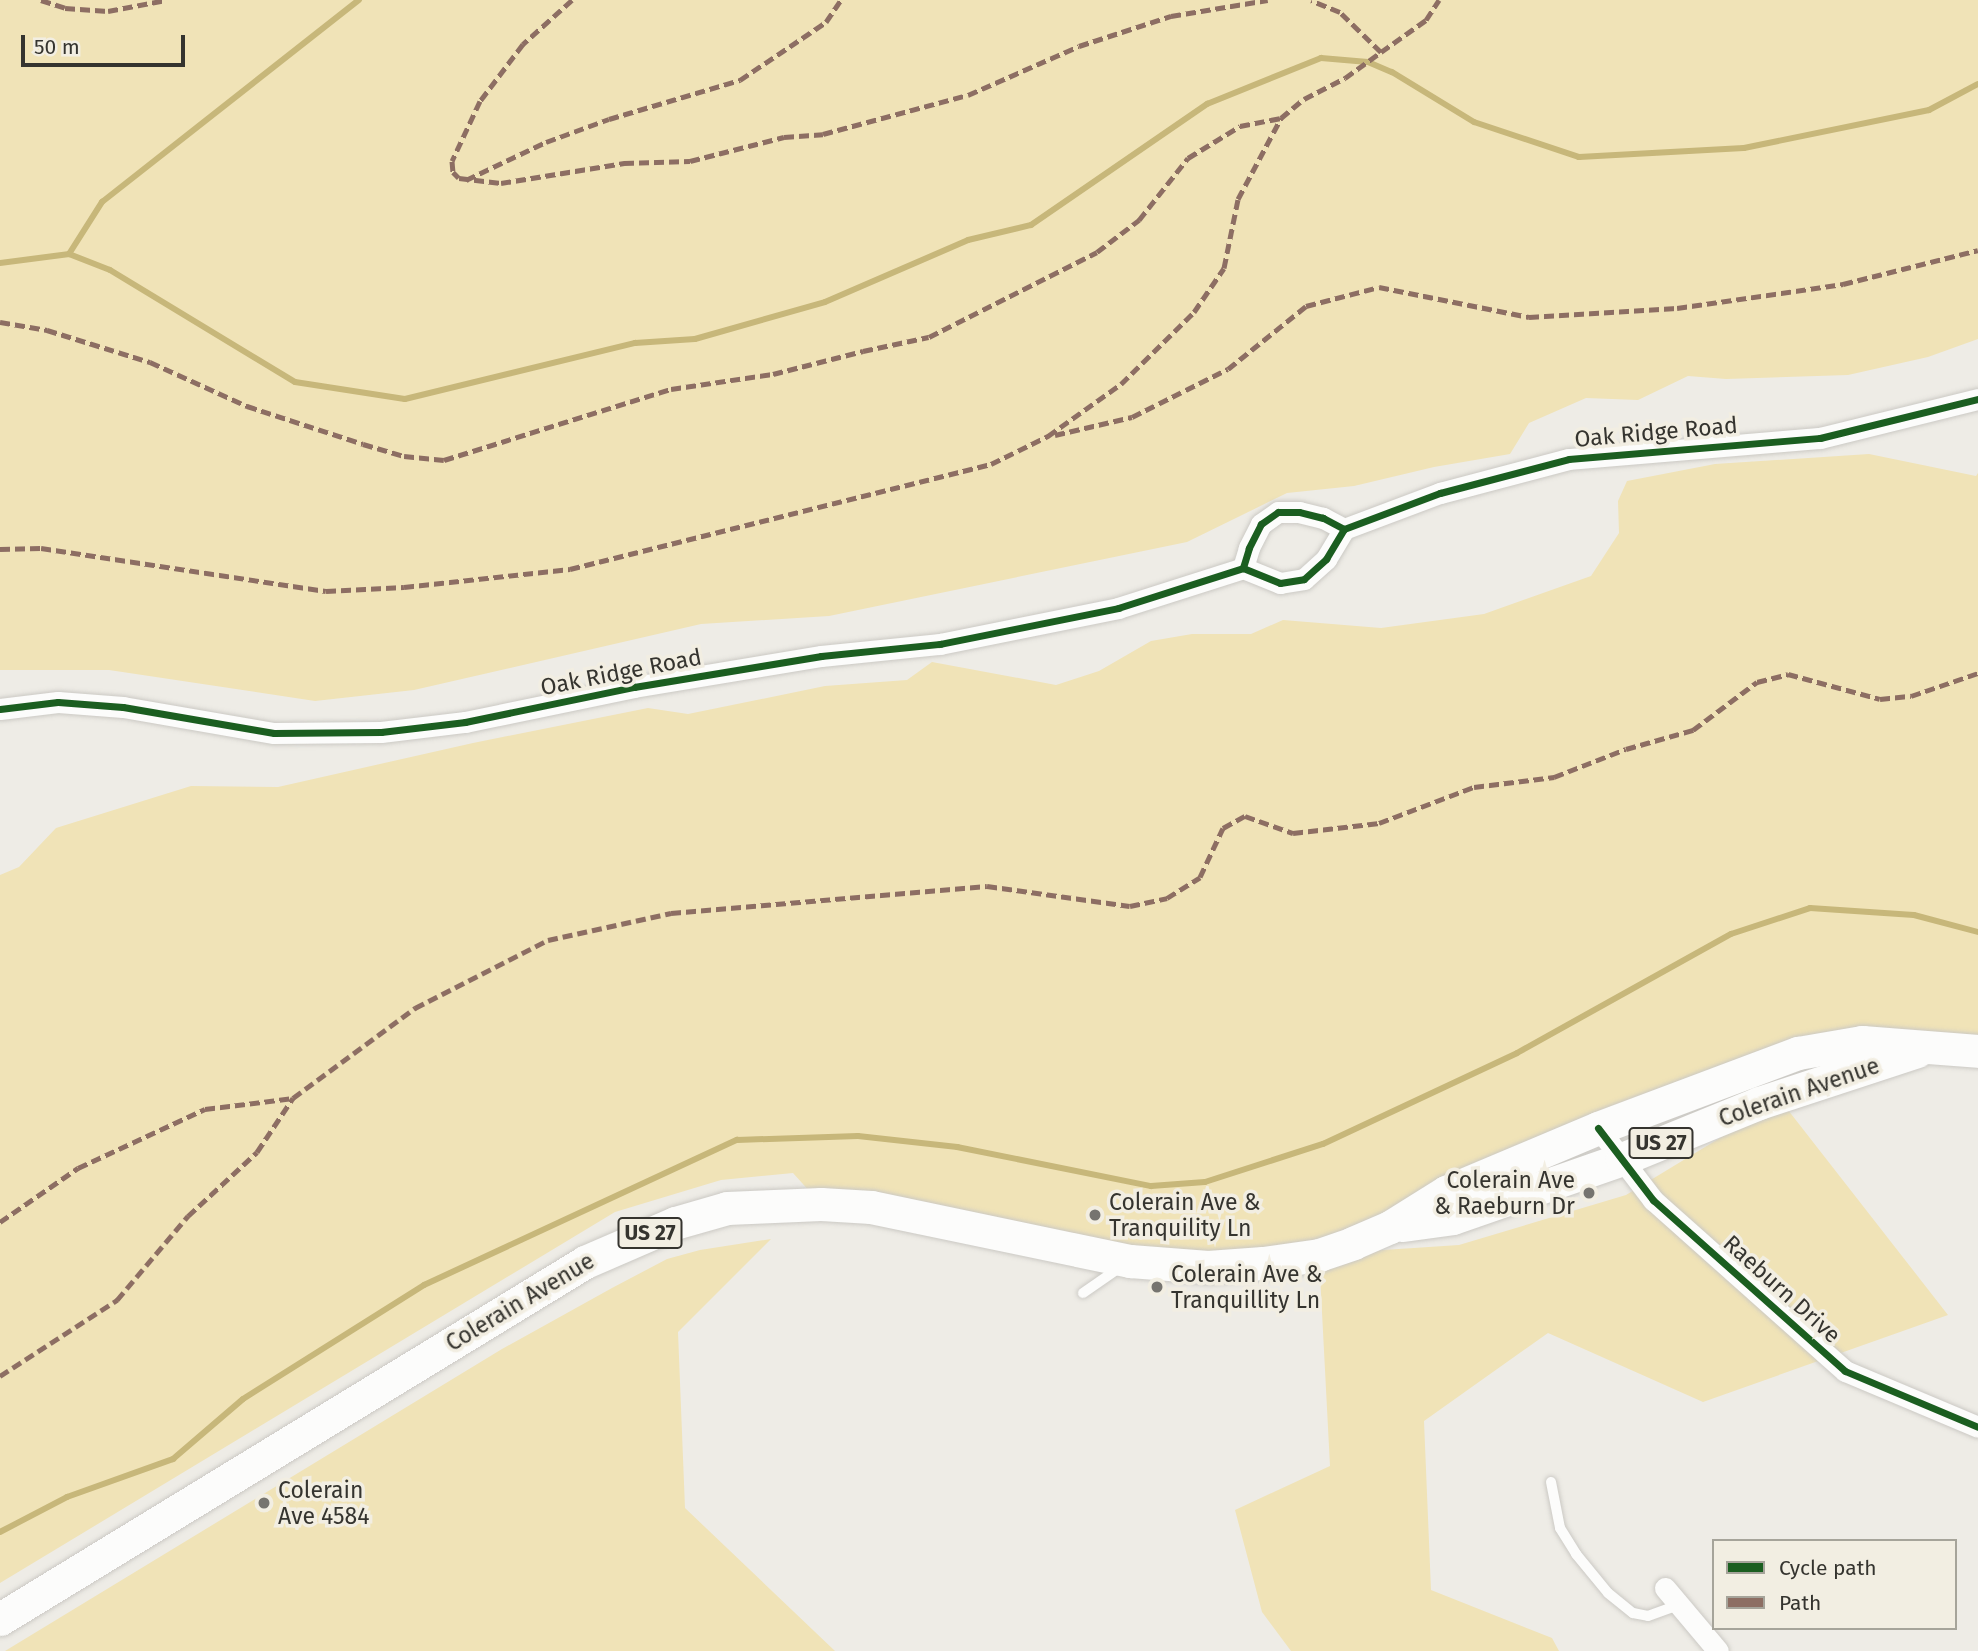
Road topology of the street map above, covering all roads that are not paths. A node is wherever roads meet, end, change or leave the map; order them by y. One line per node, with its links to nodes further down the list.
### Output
1 (1978, 399): 2 (street, Oak Ridge Road)
2 (1344, 529): 3 (street); 3 (street)
3 (1243, 568): 4 (street, Oak Ridge Road)
4 (0, 709)
5 (1930, 1046): 6 (main road, Colerain Avenue / US 27); 7 (main road, Colerain Avenue / US 27); 8 (main road, Colerain Avenue / US 27)
6 (1978, 1051)
7 (1598, 1128): 8 (street, Raeburn Drive); 9 (main road, Colerain Avenue / US 27)
8 (1622, 1159): 9 (main road, Colerain Avenue / US 27); 12 (street, Raeburn Drive)
9 (1390, 1227): 10 (main road, Colerain Avenue / US 27)
10 (1130, 1261): 11 (lane); 16 (main road, Colerain Avenue / US 27)
11 (1083, 1293)
12 (1978, 1427)
13 (1551, 1482): 15 (lane)
14 (1665, 1588): 15 (street)
15 (1679, 1605): 17 (street)
16 (0, 1619)
17 (1718, 1651)

